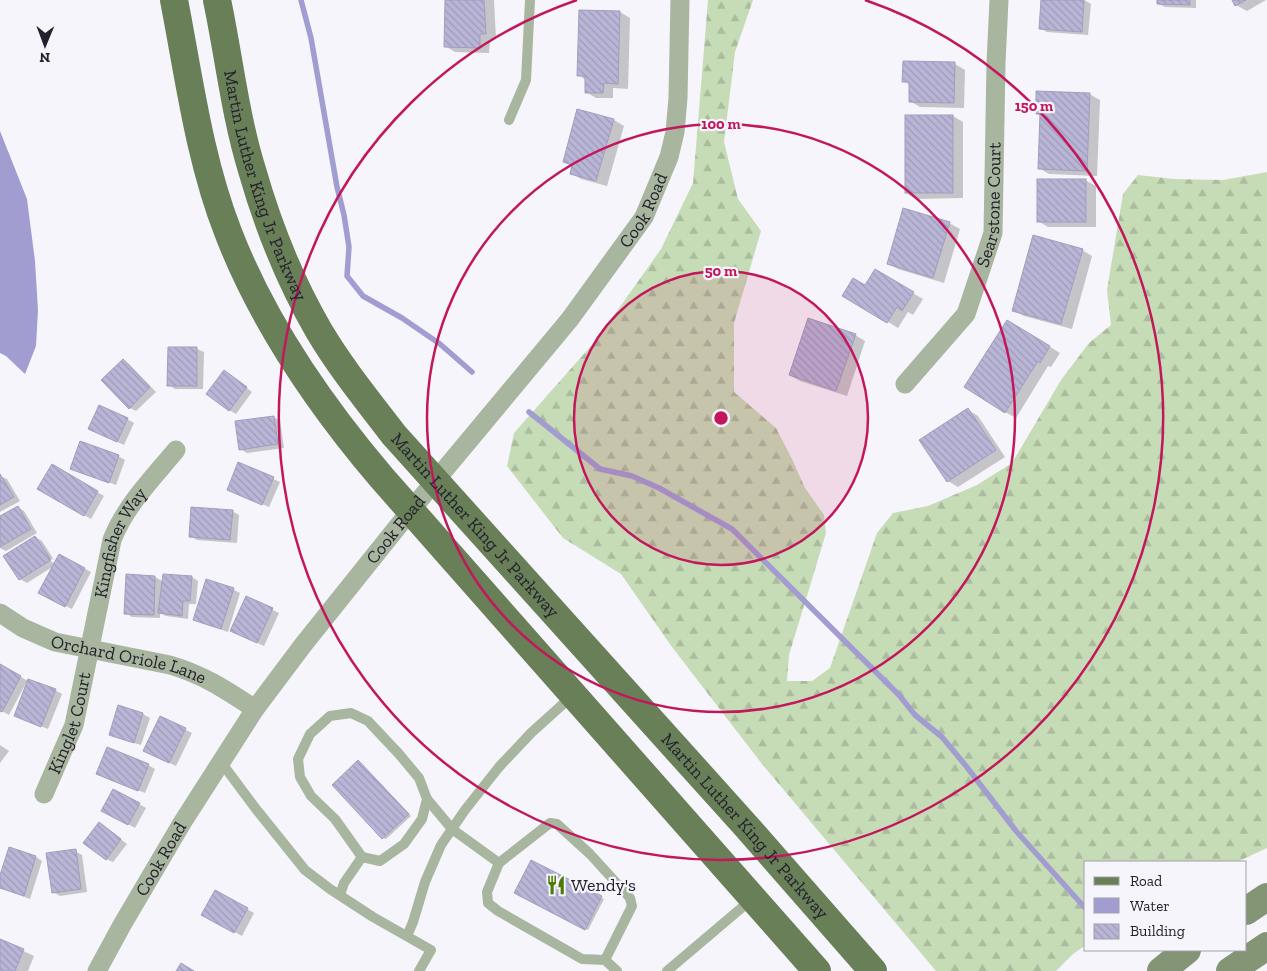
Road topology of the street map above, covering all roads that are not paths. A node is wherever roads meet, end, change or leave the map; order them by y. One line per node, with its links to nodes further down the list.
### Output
1 (174, 0): 10 (main road)
2 (216, 0): 9 (main road, Martin Luther King Jr Parkway)
3 (530, 0): 6 (lane)
4 (680, 0): 9 (street, Cook Road)
5 (999, 0): 7 (street, Searstone Court)
6 (508, 120)
7 (906, 384)
8 (176, 450): 12 (street, Kingfisher Way)
9 (436, 480): 10 (street, Cook Road); 34 (main road, Martin Luther King Jr Parkway)
10 (411, 510): 13 (main road); 14 (street, Cook Road)
11 (0, 613): 12 (street, Orchard Oriole Lane)
12 (89, 649): 14 (street, Orchard Oriole Lane); 16 (street, Kinglet Court)
13 (573, 695): 18 (lane); 23 (main road)
14 (255, 709): 15 (street, Cook Road)
15 (221, 762): 21 (lane); 29 (street, Cook Road)
16 (44, 794)
17 (427, 799): 18 (lane); 19 (lane); 19 (lane)
18 (452, 828): 20 (lane); 25 (lane)
19 (362, 857): 21 (lane)
20 (499, 863): 28 (lane); 28 (lane)
21 (340, 896): 25 (lane)
22 (1267, 897): 24 (street)
23 (753, 898): 32 (lane); 33 (main road)
24 (1247, 910)
25 (407, 936): 30 (lane)
26 (1267, 946): 36 (street)
27 (1186, 951): 35 (street)
28 (605, 960): 31 (lane)
29 (97, 971)
30 (420, 971)
31 (617, 971)
32 (667, 971)
33 (816, 971)
34 (873, 971)
35 (1161, 971)
36 (1230, 971)

